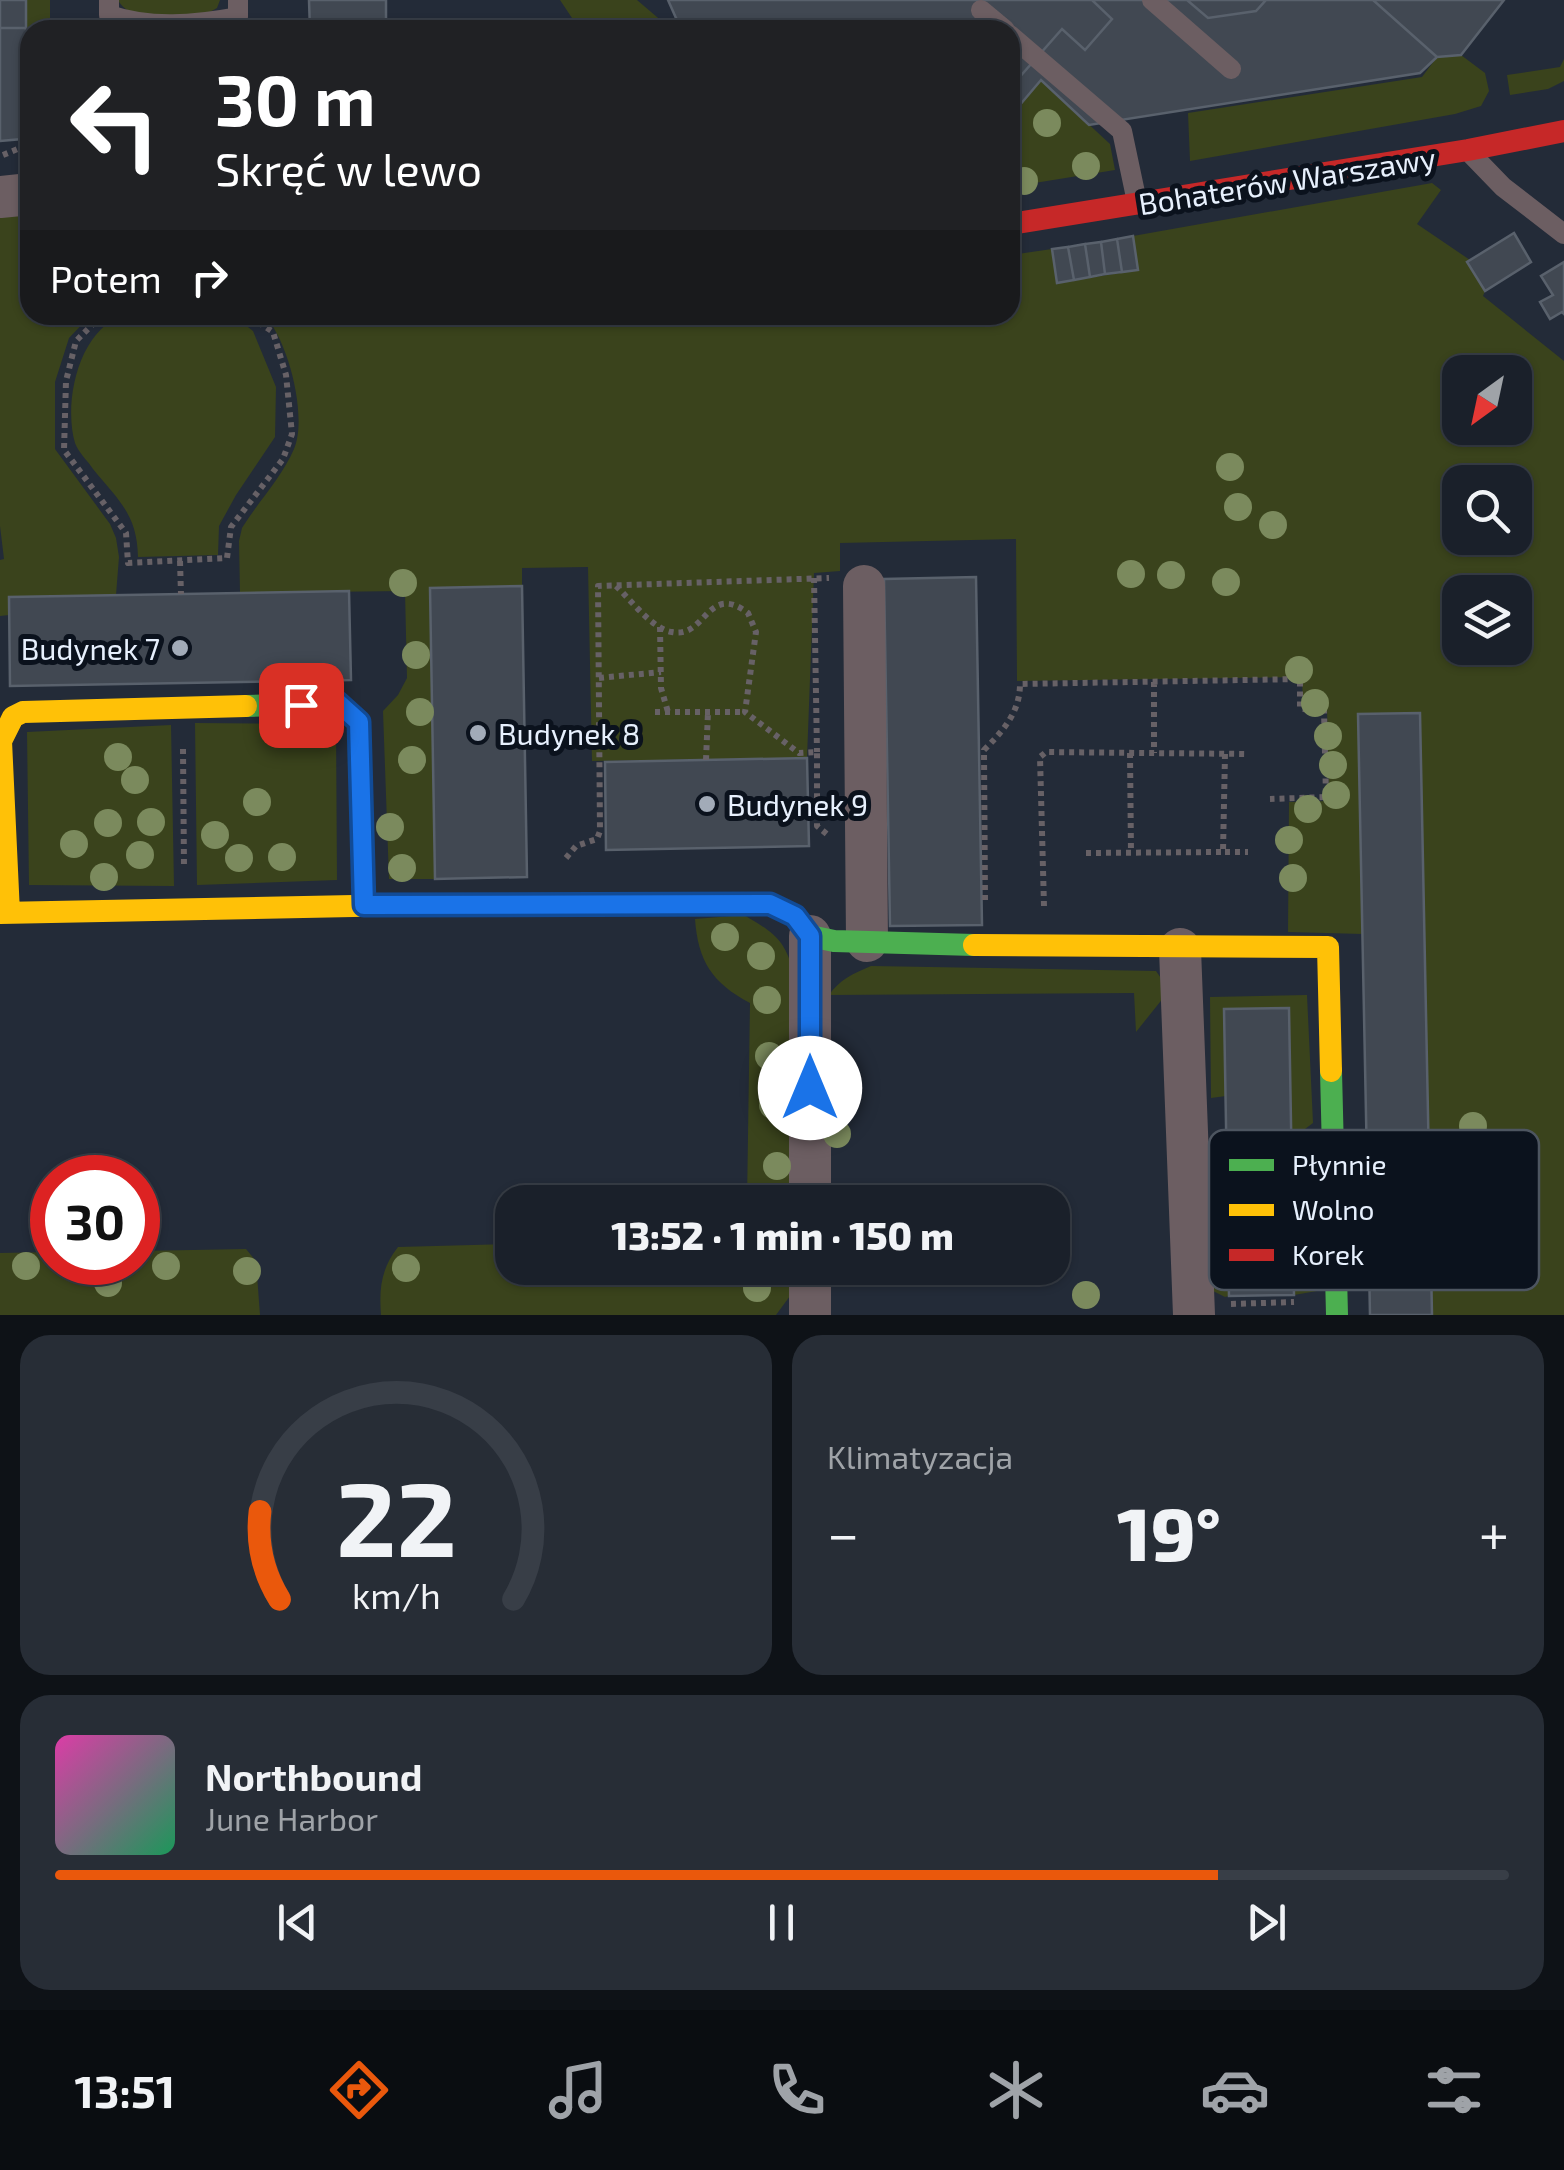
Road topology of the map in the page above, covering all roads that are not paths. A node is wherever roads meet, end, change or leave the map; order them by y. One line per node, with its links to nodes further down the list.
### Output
1 (108, 0): 5 (lane)
2 (238, 0): 6 (lane)
3 (1152, 0): 9 (lane)
4 (981, 10): 7 (lane)
5 (121, 20)
6 (212, 20)
7 (993, 20)
8 (1020, 43): 12 (lane)
9 (1232, 69)
10 (1564, 131): 11 (street, Bohaterów Warszawy)
11 (1468, 150): 12 (street, Bohaterów Warszawy); 14 (lane)
12 (1138, 204): 13 (street, Bohaterów Warszawy)
13 (1020, 223)
14 (1564, 234)
15 (864, 586): 19 (street)
16 (364, 905): 17 (street); 17 (street); 18 (street)
17 (4, 913)
18 (810, 936): 19 (street); 22 (street)
19 (867, 940): 20 (street)
20 (1180, 948): 21 (street); 26 (street)
21 (1332, 1130)
22 (810, 1185)
23 (810, 1285): 25 (street)
24 (1336, 1290): 27 (street)
25 (810, 1315)
26 (1194, 1315)
27 (1337, 1315)

